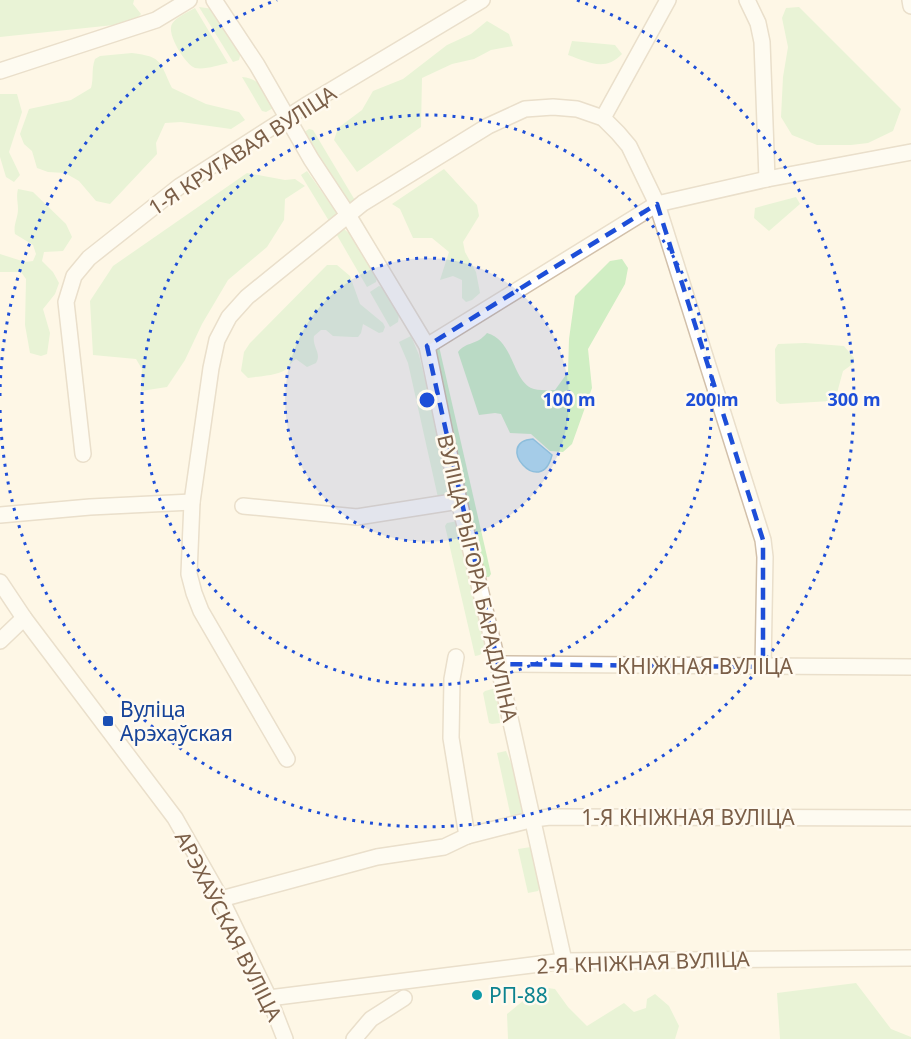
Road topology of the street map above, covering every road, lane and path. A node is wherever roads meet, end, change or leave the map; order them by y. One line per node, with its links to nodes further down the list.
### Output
1 (189, 0): 8 (street)
2 (214, 0): 9 (street, ВУЛІЦА РЫГОРА БАРАДУЛІНА)
3 (482, 0): 9 (street, 1-Я КРУГАВАЯ ВУЛІЦА)
4 (668, 0): 10 (street)
5 (747, 0): 12 (street)
6 (910, 0): 7 (street)
7 (911, 6)
8 (0, 71)
9 (287, 118): 14 (street, ВУЛІЦА РЫГОРА БАРАДУЛІНА); 16 (street, 1-Я КРУГАВАЯ ВУЛІЦА)
10 (603, 118): 13 (street); 14 (street)
11 (911, 152): 12 (street)
12 (767, 179): 13 (street)
13 (657, 204): 15 (street); 26 (street)
14 (348, 215): 15 (street, ВУЛІЦА РЫГОРА БАРАДУЛІНА); 18 (street)
15 (427, 346): 17 (street, ВУЛІЦА РЫГОРА БАРАДУЛІНА)
16 (82, 454)
17 (459, 501): 19 (street); 25 (street, ВУЛІЦА РЫГОРА БАРАДУЛІНА)
18 (192, 502): 20 (street); 28 (street)
19 (243, 507)
20 (0, 515)
21 (0, 582): 22 (street, АРЭХАЎСКАЯ ВУЛІЦА)
22 (24, 618): 23 (street); 32 (street, АРЭХАЎСКАЯ ВУЛІЦА)
23 (0, 641)
24 (456, 657): 31 (street)
25 (498, 664): 26 (street, КНІЖНАЯ ВУЛІЦА); 30 (street, ВУЛІЦА РЫГОРА БАРАДУЛІНА)
26 (763, 667): 27 (street, КНІЖНАЯ ВУЛІЦА)
27 (911, 667)
28 (287, 759)
29 (911, 818): 30 (street, 1-Я КНІЖНАЯ ВУЛІЦА)
30 (534, 819): 31 (street, 1-Я КНІЖНАЯ ВУЛІЦА); 34 (street, ВУЛІЦА РЫГОРА БАРАДУЛІНА)
31 (467, 836): 32 (street, 1-Я КНІЖНАЯ ВУЛІЦА)
32 (221, 899): 35 (street, АРЭХАЎСКАЯ ВУЛІЦА)
33 (911, 958): 34 (street, 2-Я КНІЖНАЯ ВУЛІЦА)
34 (564, 961): 35 (street, 2-Я КНІЖНАЯ ВУЛІЦА)
35 (269, 998): 37 (street, АРЭХАЎСКАЯ ВУЛІЦА)
36 (404, 998): 38 (street)
37 (285, 1039)
38 (354, 1039)

